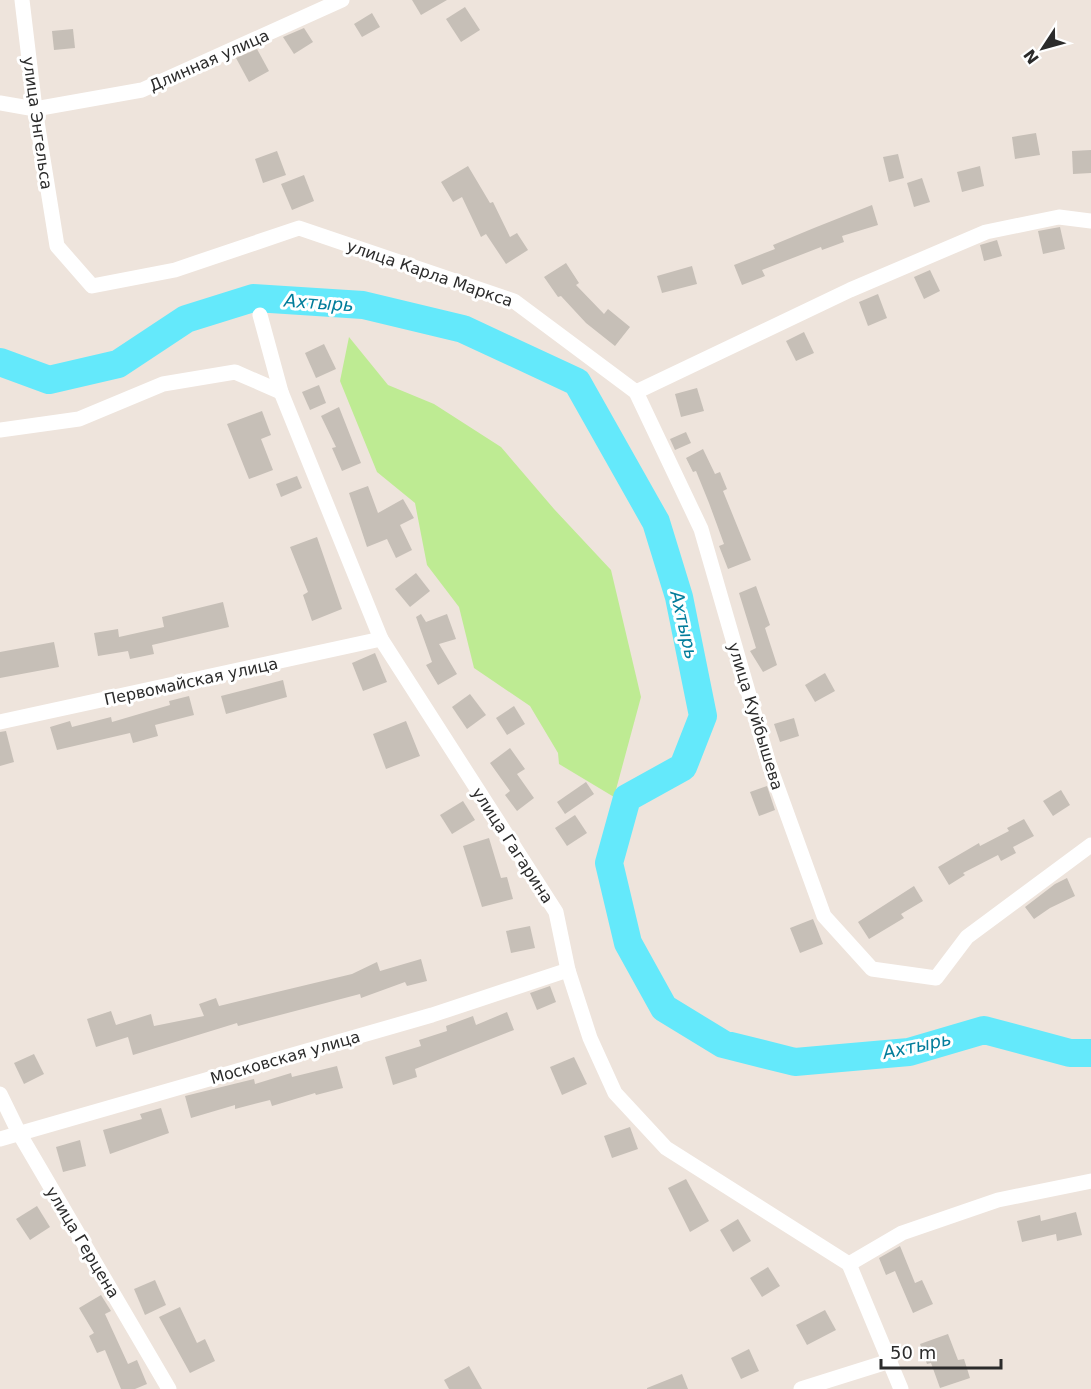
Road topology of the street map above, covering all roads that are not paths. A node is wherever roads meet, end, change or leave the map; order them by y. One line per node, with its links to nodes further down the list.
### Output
1 (22, 0): 4 (street, улица Энгельса)
2 (342, 0): 4 (street, Длинная улица)
3 (0, 103): 4 (street, Длинная улица)
4 (35, 109): 6 (street, улица Энгельса)
5 (1091, 221): 9 (street)
6 (57, 246): 9 (street, улица Карла Маркса)
7 (260, 315): 8 (street, улица Гагарина)
8 (281, 392): 10 (street); 11 (street, улица Гагарина)
9 (636, 392): 13 (street, улица Куйбышева)
10 (0, 430)
11 (381, 639): 12 (street, Первомайская улица); 14 (street, улица Гагарина)
12 (0, 722)
13 (1091, 845)
14 (568, 970): 16 (street, Московская улица); 19 (street, улица Гагарина)
15 (0, 1094): 16 (street, улица Герцена)
16 (19, 1134): 17 (street, Московская улица); 21 (street, улица Герцена)
17 (0, 1139)
18 (1091, 1181): 19 (street)
19 (849, 1264): 20 (street)
20 (890, 1361): 22 (street); 23 (street)
21 (170, 1389)
22 (801, 1389)
23 (901, 1389)

